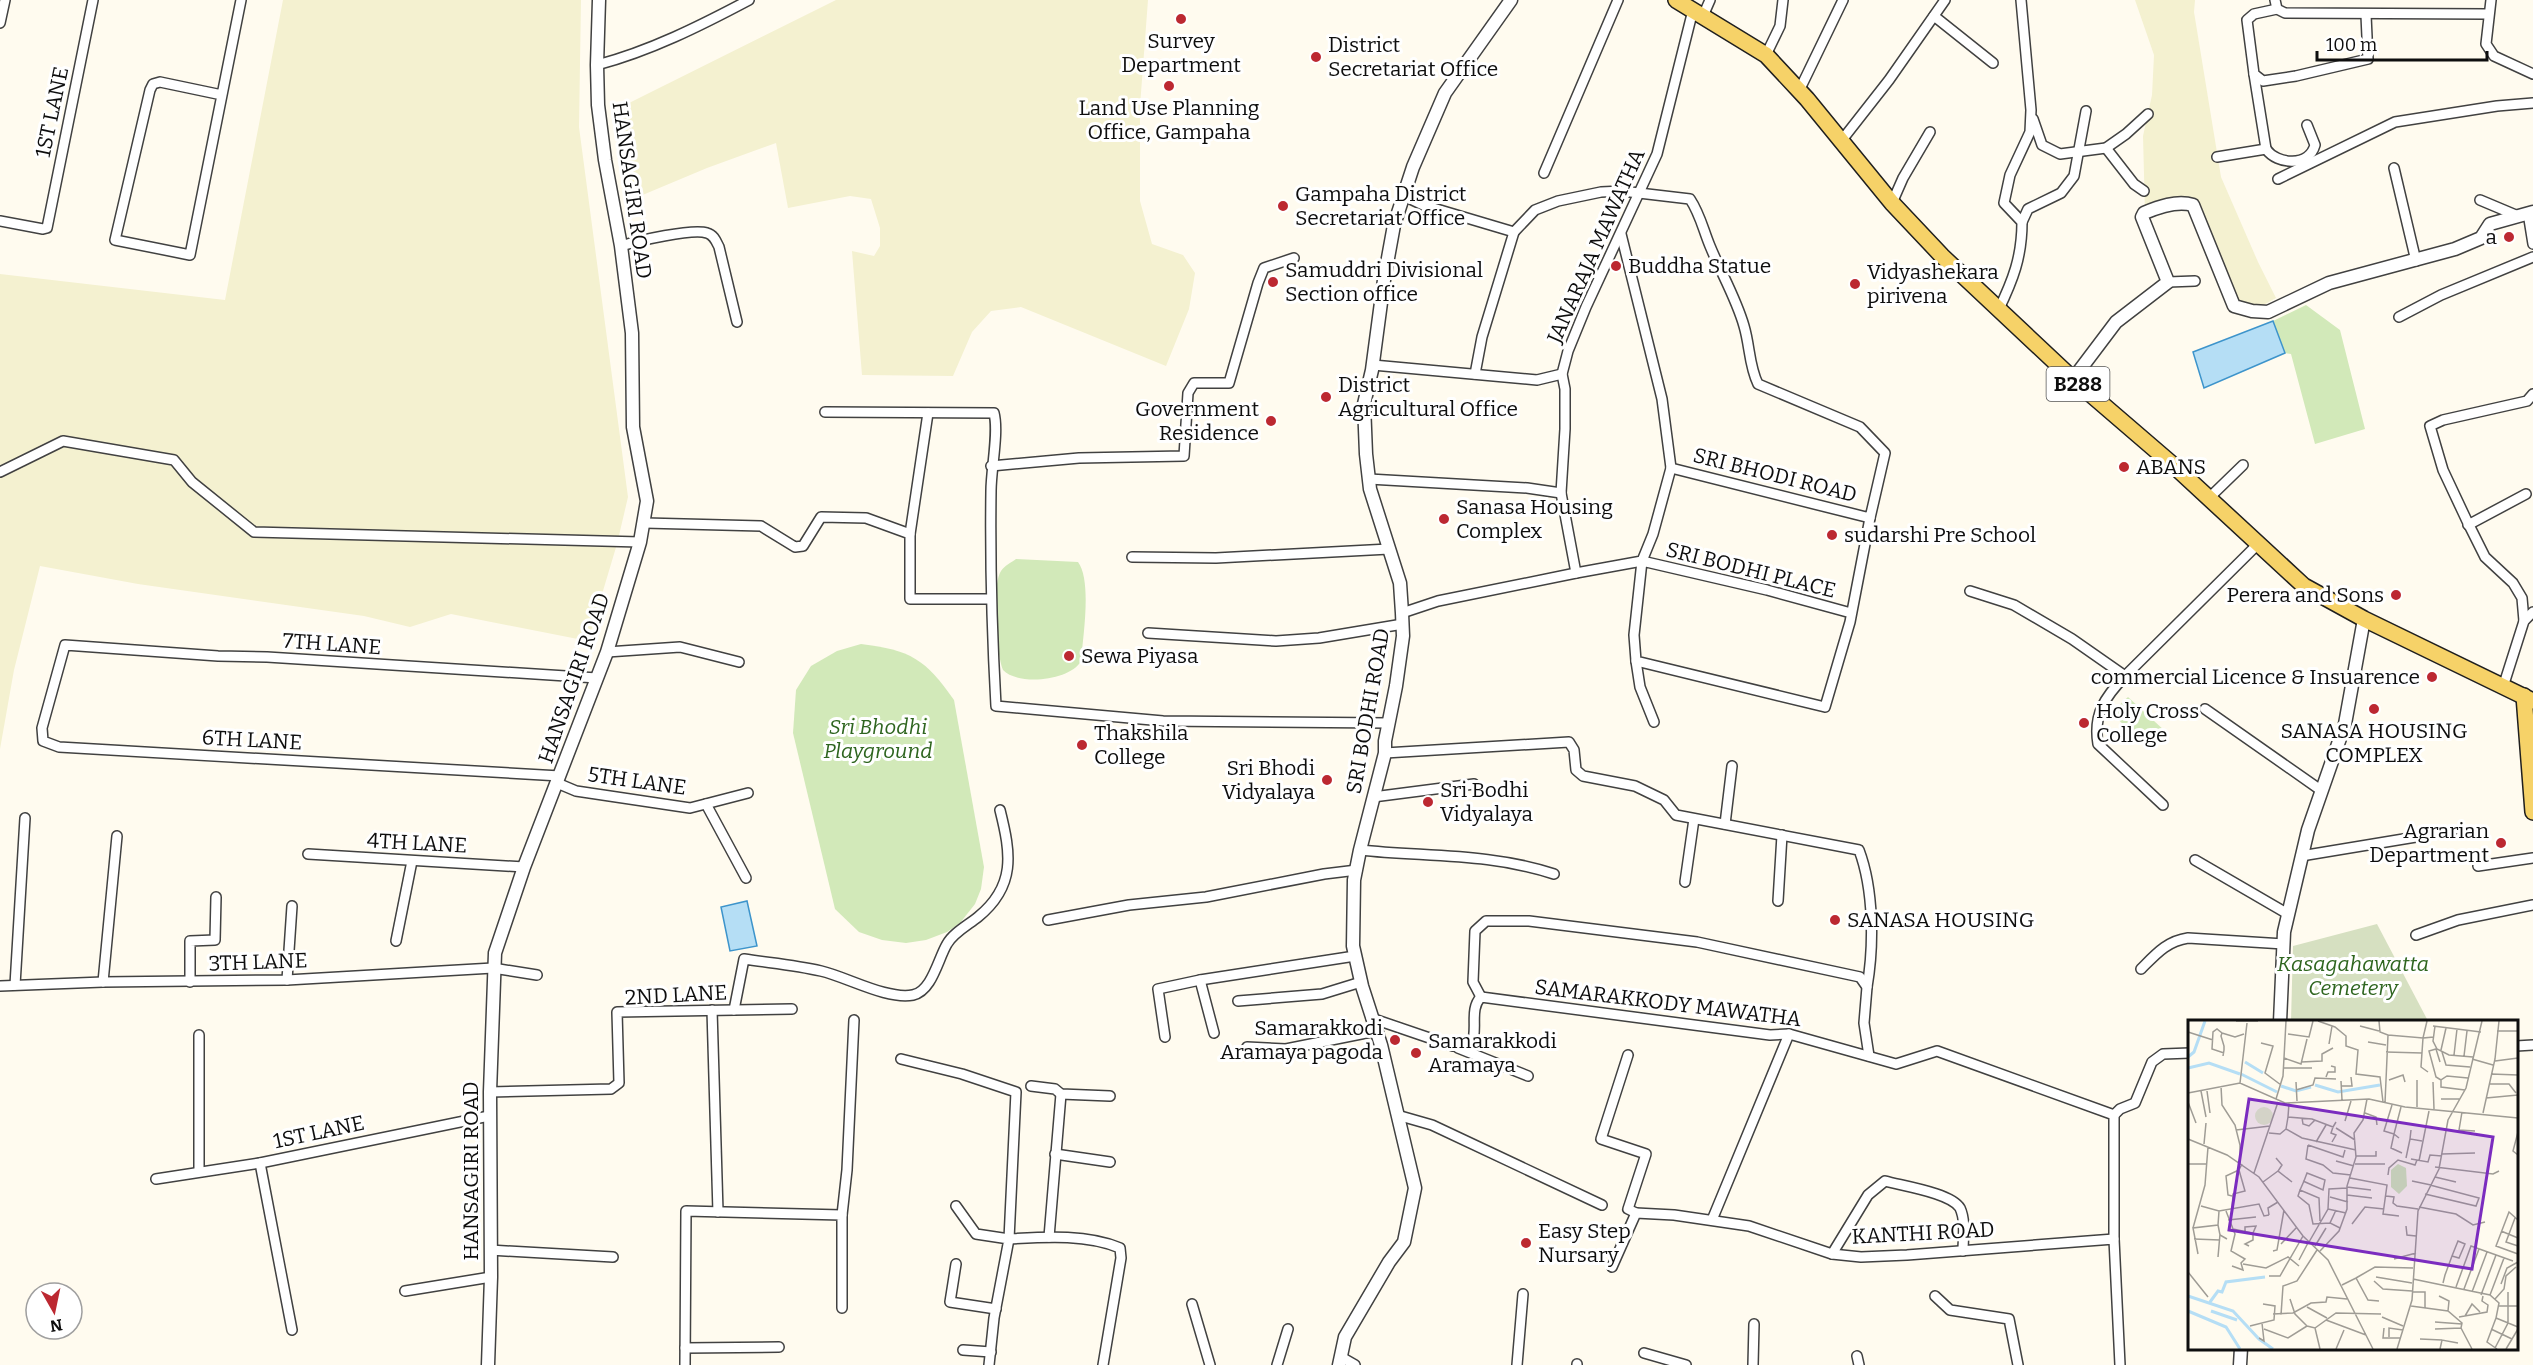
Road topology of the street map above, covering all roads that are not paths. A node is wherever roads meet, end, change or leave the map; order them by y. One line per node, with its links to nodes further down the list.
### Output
1 (5, 0): 20 (street)
2 (93, 0): 48 (street, 1ST LANE)
3 (241, 0): 27 (street)
4 (599, 0): 23 (street, HANSAGIRI ROAD)
5 (749, 0): 23 (street)
6 (1511, 0): 44 (street, SRI BODHI ROAD)
7 (1618, 0): 40 (street)
8 (1676, 0): 16 (main road, B288)
9 (1710, 0): 16 (street, JANARAJA MAWATHA)
10 (1783, 0): 21 (street)
11 (1843, 0): 26 (street)
12 (1946, 0): 19 (street)
13 (2021, 0): 30 (street)
14 (2491, 0): 18 (street)
15 (2276, 4): 17 (street); 24 (street)
16 (1698, 13): 21 (main road, B288); 43 (street, JANARAJA MAWATHA)
17 (2366, 15): 18 (street); 24 (street)
18 (2487, 15): 25 (street)
19 (1934, 16): 22 (street); 34 (street)
20 (0, 23)
21 (1766, 55): 26 (main road, B288)
22 (1993, 63)
23 (597, 65): 53 (street, HANSAGIRI ROAD)
24 (2254, 74): 36 (street)
25 (2533, 74)
26 (1799, 91): 34 (main road, B288)
27 (222, 95): 27 (street)
28 (2533, 103): 41 (street)
29 (2086, 111): 37 (street)
30 (2031, 114): 37 (street); 49 (street)
31 (2148, 114): 35 (street)
32 (2307, 125): 36 (street)
33 (1930, 132): 46 (street)
34 (1842, 140): 46 (main road, B288)
35 (2106, 148): 37 (street); 42 (street)
36 (2266, 149): 38 (street)
37 (2078, 151): 49 (street)
38 (2217, 157)
39 (2394, 168): 56 (street)
40 (1544, 173)
41 (2278, 179)
42 (2144, 191)
43 (1640, 193): 50 (street, SRI BHODI ROAD); 51 (street, JANARAJA MAWATHA); 77 (street, SRI BHODI ROAD)
44 (1404, 196): 50 (street); 62 (street, SRI BODHI ROAD)
45 (2480, 200): 47 (street)
46 (1892, 203): 59 (main road, B288)
47 (2526, 214): 52 (street); 56 (street)
48 (0, 221)
49 (2022, 222): 59 (street)
50 (1514, 232): 63 (street, SRI BHODI ROAD)
51 (1620, 234): 64 (street, JANARAJA MAWATHA); 71 (street, SRI BHODI ROAD)
52 (2533, 244)
53 (621, 246): 61 (street); 78 (street, HANSAGIRI ROAD)
54 (2533, 257): 60 (street)
55 (1294, 258): 70 (street)
56 (2416, 261): 58 (street)
57 (2195, 281): 58 (street)
58 (2168, 282): 65 (street)
59 (1998, 311): 65 (main road, B288)
60 (2399, 317)
61 (737, 322)
62 (1373, 364): 63 (street); 73 (street, SRI BODHI ROAD)
63 (1475, 374): 64 (street)
64 (1562, 374): 74 (street, JANARAJA MAWATHA)
65 (2073, 379): 76 (main road, B288)
66 (2533, 394): 79 (street)
67 (825, 412): 68 (street)
68 (928, 413): 70 (street); 80 (street)
69 (2242, 465): 76 (street)
70 (991, 466): 88 (street)
71 (1671, 468): 77 (street, SRI BHODI ROAD); 85 (street)
72 (0, 472): 81 (street)
73 (1369, 479): 74 (street); 83 (street, SRI BODHI ROAD)
74 (1561, 493): 86 (street, JANARAJA MAWATHA)
75 (2526, 494): 79 (street)
76 (2209, 498): 82 (main road, B288)
77 (1870, 518): 90 (street)
78 (645, 523): 80 (street); 81 (street, HANSAGIRI ROAD)
79 (2468, 525): 93 (street)
80 (910, 534): 88 (street)
81 (640, 542): 96 (street, HANSAGIRI ROAD)
82 (2258, 544): 92 (main road, B288); 99 (street)
83 (1389, 549): 84 (street); 91 (street, SRI BODHI ROAD)
84 (1132, 557)
85 (1642, 561): 86 (street); 90 (street, SRI BODHI PLACE); 97 (street)
86 (1576, 573): 91 (street)
87 (1970, 591): 99 (street)
88 (990, 599): 105 (street)
89 (2533, 612): 93 (street)
90 (1851, 614): 97 (street)
91 (1402, 618): 94 (street); 105 (street, SRI BODHI ROAD)
92 (2364, 619): 101 (main road, B288); 111 (street)
93 (2523, 621): 101 (street)
94 (1148, 633)
95 (65, 645): 100 (street, 7TH LANE); 108 (street, 6TH LANE)
96 (607, 652): 98 (street); 100 (street, HANSAGIRI ROAD)
97 (1636, 661): 104 (street)
98 (739, 662)
99 (2125, 676): 115 (street)
100 (597, 678): 108 (street, HANSAGIRI ROAD)
101 (2504, 687): 102 (main road, B288)
102 (2528, 699): 110 (main road)
103 (2205, 708): 111 (street)
104 (1654, 722)
105 (1388, 723): 106 (street, SRI BODHI ROAD)
106 (1384, 753): 113 (street, SRI BODHI ROAD); 119 (street)
107 (1732, 766): 120 (street)
108 (559, 779): 114 (street, 5TH LANE); 131 (street, HANSAGIRI ROAD)
109 (1474, 784): 113 (street)
110 (2533, 787): 117 (main road)
111 (2322, 791): 126 (street)
112 (748, 793): 114 (street, 5TH LANE)
113 (1374, 797): 124 (street, SRI BODHI ROAD)
114 (706, 804): 134 (street)
115 (2163, 805)
116 (1000, 810): 161 (street)
117 (2533, 813)
118 (25, 818): 154 (street)
119 (1694, 819): 120 (street); 135 (street)
120 (1725, 825): 122 (street)
121 (2452, 831): 126 (street)
122 (1782, 835): 137 (street); 156 (street)
123 (117, 836): 151 (street)
124 (1360, 850): 132 (street, SRI BODHI ROAD); 133 (street)
125 (308, 854): 129 (street, 4TH LANE)
126 (2301, 856): 140 (street)
127 (2533, 858): 130 (street)
128 (2195, 860): 140 (street)
129 (412, 861): 131 (street, 4TH LANE); 143 (street)
130 (2478, 866)
131 (524, 867): 146 (street, HANSAGIRI ROAD)
132 (1357, 870): 141 (street); 145 (street, SRI BODHI ROAD)
133 (1554, 874)
134 (746, 878)
135 (1685, 882)
136 (216, 897): 152 (street)
137 (1778, 901)
138 (2533, 905): 142 (street)
139 (292, 906): 149 (street)
140 (2288, 914): 144 (street)
141 (1048, 920)
142 (2416, 935)
143 (396, 941)
144 (2284, 944): 147 (street); 164 (street)
145 (1355, 956): 150 (street); 153 (street, SRI BODHI ROAD)
146 (493, 968): 148 (street, 3TH LANE); 149 (street, 3TH LANE); 180 (street, HANSAGIRI ROAD)
147 (2141, 969)
148 (537, 975)
149 (287, 980): 152 (street, 3TH LANE)
150 (1200, 980): 166 (street); 169 (street)
151 (104, 982): 152 (street, 3TH LANE); 154 (street, 3TH LANE)
152 (190, 982)
153 (1361, 982): 158 (street); 162 (street, SRI BODHI ROAD)
154 (20, 985): 155 (street, 3TH LANE)
155 (0, 986)
156 (1867, 987): 157 (street); 176 (street)
157 (1481, 997): 167 (street, SAMARAKKODY MAWATHA); 171 (street)
158 (1238, 1001)
159 (792, 1009): 161 (street, 2ND LANE)
160 (712, 1010): 161 (street, 2ND LANE); 180 (street, 2ND LANE); 193 (street)
161 (734, 1010)
162 (1371, 1018): 165 (street, SRI BODHI ROAD); 171 (street)
163 (854, 1020): 195 (street)
164 (2280, 1020)
165 (1376, 1031): 173 (street); 183 (street, SRI BODHI ROAD)
166 (1214, 1033)
167 (1789, 1034): 176 (street, SAMARAKKODY MAWATHA); 196 (street)
168 (199, 1035): 189 (street)
169 (1165, 1037)
170 (2533, 1045): 172 (street)
171 (1453, 1046): 178 (street)
172 (2518, 1046)
173 (1247, 1047)
174 (2188, 1053): 184 (street)
175 (1628, 1055): 194 (street)
176 (1869, 1056): 184 (street, SAMARAKKODY MAWATHA)
177 (901, 1059): 198 (street)
178 (1528, 1076)
179 (1031, 1086): 181 (street)
180 (490, 1092): 185 (street, HANSAGIRI ROAD)
181 (1061, 1094): 182 (street); 186 (street)
182 (1110, 1096)
183 (1397, 1115): 191 (street); 222 (street, SRI BODHI ROAD)
184 (2114, 1115): 199 (street)
185 (489, 1116): 187 (street, 1ST LANE); 200 (street, HANSAGIRI ROAD)
186 (1055, 1154): 188 (street); 197 (street)
187 (260, 1162): 189 (street, 1ST LANE); 215 (street)
188 (1110, 1162)
189 (199, 1172): 190 (street, 1ST LANE)
190 (156, 1179)
191 (1602, 1205)
192 (956, 1206): 198 (street)
193 (718, 1212): 195 (street); 217 (street)
194 (1636, 1213): 196 (street, KANTHI ROAD); 205 (street)
195 (842, 1215): 211 (street)
196 (1712, 1220): 202 (street, KANTHI ROAD)
197 (1049, 1237): 198 (street); 226 (street)
198 (1009, 1239): 212 (street)
199 (2114, 1239): 201 (street, KANTHI ROAD); 234 (street)
200 (490, 1250): 203 (street); 206 (street, HANSAGIRI ROAD)
201 (1964, 1251): 202 (street, KANTHI ROAD); 202 (street)
202 (1832, 1254)
203 (613, 1257)
204 (956, 1264): 212 (street)
205 (1612, 1267)
206 (491, 1277): 207 (street); 223 (street, HANSAGIRI ROAD)
207 (405, 1291)
208 (1522, 1294): 230 (street)
209 (1935, 1296): 233 (street)
210 (1192, 1304): 227 (street)
211 (842, 1308)
212 (996, 1309): 220 (street)
213 (1754, 1324): 232 (street)
214 (1288, 1329): 228 (street)
215 (292, 1330)
216 (779, 1347): 217 (street)
217 (685, 1348): 224 (street)
218 (963, 1350): 220 (street)
219 (2241, 1350): 235 (street)
220 (991, 1352): 225 (street)
221 (1644, 1353): 231 (street)
222 (1340, 1361): 229 (street)
223 (488, 1365)
224 (685, 1365)
225 (989, 1365)
226 (1102, 1365)
227 (1210, 1365)
228 (1278, 1365)
229 (1355, 1365)
230 (1517, 1365)
231 (1686, 1365)
232 (1753, 1365)
233 (2018, 1365)
234 (2120, 1365)
235 (2240, 1365)

